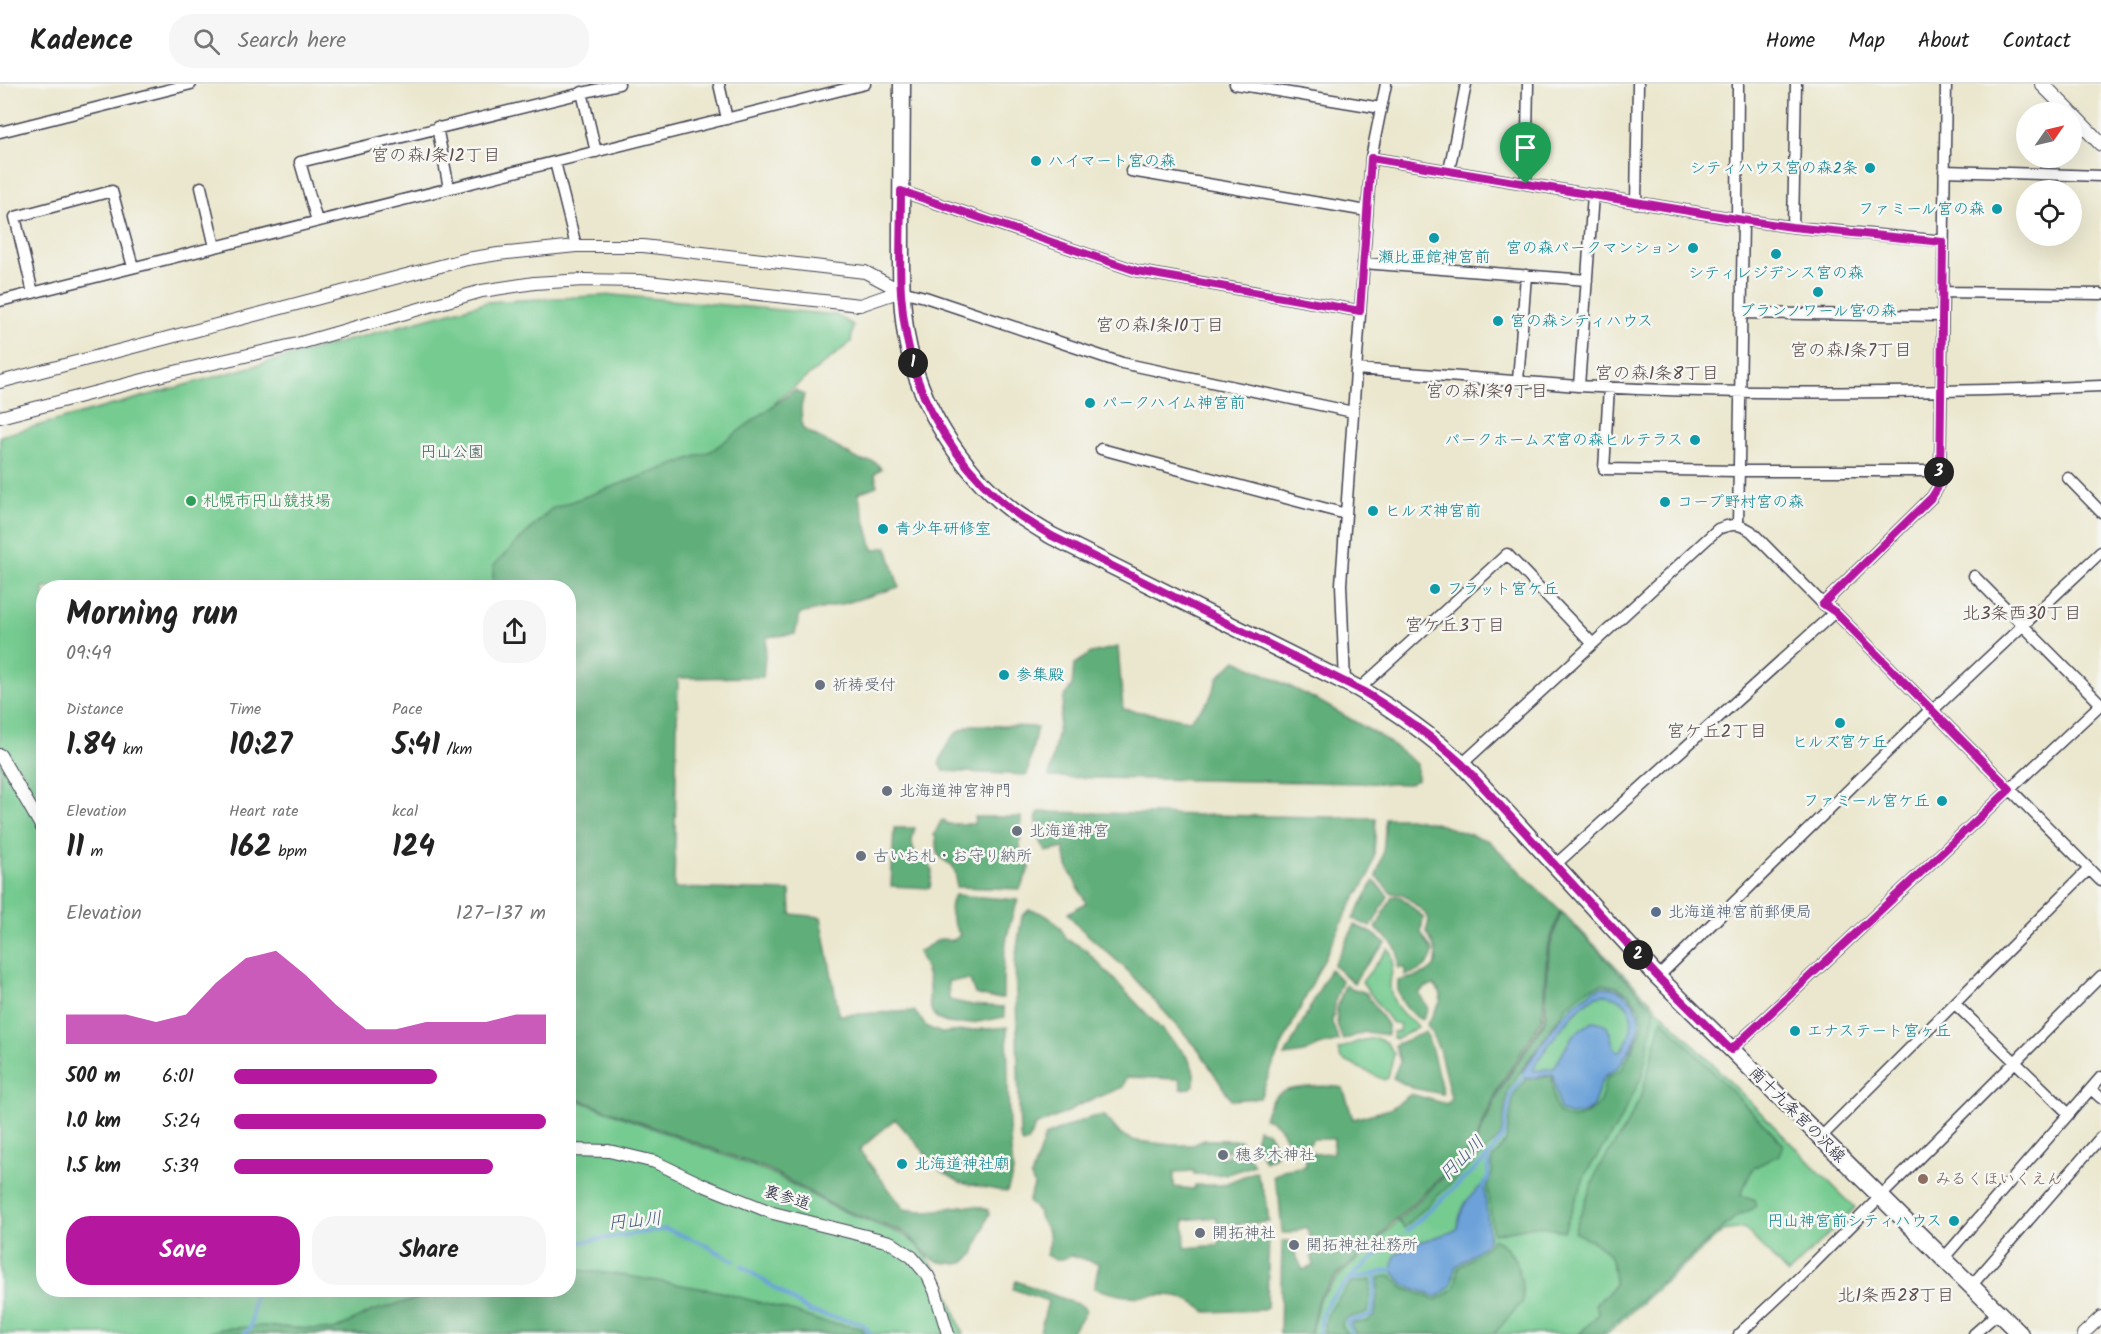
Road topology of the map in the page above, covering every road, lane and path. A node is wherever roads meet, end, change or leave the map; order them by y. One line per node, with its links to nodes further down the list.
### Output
1 (192, 84): 16 (street)
2 (619, 84): 17 (street)
3 (719, 84): 21 (street)
4 (865, 84): 21 (street)
5 (902, 84): 36 (main road, 南十九条宮の沢線)
6 (1235, 84): 18 (street)
7 (1312, 84): 18 (street)
8 (1386, 84): 20 (street)
9 (1466, 84): 30 (street)
10 (1528, 84): 33 (street)
11 (1638, 84): 38 (street)
12 (1738, 84): 40 (street)
13 (1796, 84): 42 (street)
14 (1946, 84): 31 (street)
15 (2043, 84): 19 (main road)
16 (149, 89): 24 (street)
17 (582, 92): 23 (street); 26 (street)
18 (1309, 96): 20 (street)
19 (2060, 102)
20 (1381, 108): 27 (street)
21 (726, 119): 26 (street)
22 (2082, 124): 25 (main road)
23 (437, 127): 35 (street); 41 (street)
24 (0, 132)
25 (2101, 144)
26 (596, 152): 28 (street)
27 (1371, 158): 30 (street); 39 (street)
28 (555, 162): 35 (street); 44 (street)
29 (1131, 171): 39 (street)
30 (1449, 171): 33 (street)
31 (1944, 171): 32 (street); 43 (street)
32 (2101, 176)
33 (1526, 184): 37 (street)
34 (201, 187): 45 (street)
35 (449, 188): 41 (street)
36 (901, 191): 50 (main road, 南十九条宮の沢線); 55 (street)
37 (1593, 195): 38 (street); 49 (street)
38 (1636, 203): 40 (street)
39 (1367, 211): 46 (street)
40 (1740, 220): 42 (street); 56 (street)
41 (317, 221): 45 (street)
42 (1792, 227): 43 (street)
43 (1943, 242): 52 (street)
44 (576, 246): 50 (street); 60 (street)
45 (215, 247): 47 (street)
46 (1363, 262): 48 (street); 55 (street)
47 (133, 267): 51 (street); 51 (street)
48 (1526, 275): 49 (street); 59 (street)
49 (1587, 280): 61 (street)
50 (901, 291): 66 (street); 67 (street); 81 (main road, 南十九条宮の沢線)
51 (33, 292): 54 (street)
52 (1942, 292): 53 (street); 57 (street)
53 (2101, 294)
54 (0, 301)
55 (1360, 311): 58 (street)
56 (1741, 313): 57 (street); 64 (street)
57 (1942, 316): 65 (street)
58 (1356, 369): 59 (street); 66 (street)
59 (1518, 381): 61 (street)
60 (0, 382)
61 (1579, 386): 63 (street)
62 (2101, 386): 65 (street)
63 (1608, 387): 64 (street); 69 (street)
64 (1740, 391): 65 (street); 69 (street)
65 (1941, 392): 70 (street)
66 (1353, 412): 73 (street)
67 (0, 417)
68 (1101, 449): 73 (street)
69 (1739, 471): 70 (street); 74 (street)
70 (1939, 471): 77 (street)
71 (2068, 478): 72 (street)
72 (2101, 512)
73 (1346, 514): 81 (street)
74 (1738, 525): 77 (street); 80 (street)
75 (2101, 552): 79 (street)
76 (1974, 576): 79 (street)
77 (1823, 604): 78 (street)
78 (1835, 612): 83 (street); 89 (street)
79 (2024, 626): 82 (street); 83 (street)
80 (1593, 644): 81 (street); 85 (street)
81 (1352, 686): 85 (main road, 南十九条宮の沢線)
82 (2101, 704): 87 (street)
83 (1932, 710): 87 (street); 93 (street)
84 (0, 755): 86 (street)
85 (1462, 764): 89 (main road, 南十九条宮の沢線)
86 (4, 769): 88 (street)
87 (2010, 789): 90 (street); 95 (street)
88 (36, 819)
89 (1555, 866): 93 (main road, 南十九条宮の沢線)
90 (2089, 869): 91 (street); 94 (street)
91 (2101, 881)
92 (2101, 976): 96 (street)
93 (1658, 977): 95 (main road, 南十九条宮の沢線)
94 (1955, 1004): 96 (street); 101 (street)
95 (1731, 1050): 101 (main road, 南十九条宮の沢線)
96 (2015, 1062): 100 (street); 104 (street)
97 (2101, 1077): 98 (street)
98 (2091, 1089): 99 (street); 100 (street)
99 (2101, 1098)
100 (2069, 1114): 105 (street)
101 (1820, 1137): 104 (main road, 南十九条宮の沢線)
102 (2101, 1137): 106 (street)
103 (576, 1150): 109 (street, 裏参道)
104 (1879, 1196): 105 (main road, 南十九条宮の沢線); 110 (street)
105 (1943, 1259): 106 (main road, 南十九条宮の沢線)
106 (1971, 1286): 107 (main road, 南十九条宮の沢線)
107 (1998, 1313): 111 (street); 112 (main road, 南十九条宮の沢線)
108 (2101, 1317): 113 (street)
109 (948, 1334)
110 (1739, 1334)
111 (1974, 1334)
112 (2020, 1334)
113 (2083, 1334)

